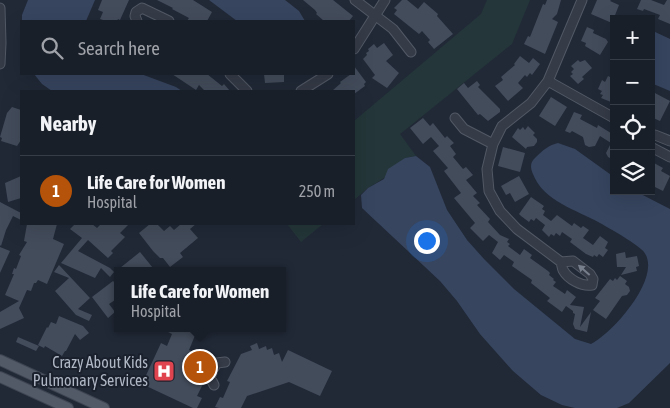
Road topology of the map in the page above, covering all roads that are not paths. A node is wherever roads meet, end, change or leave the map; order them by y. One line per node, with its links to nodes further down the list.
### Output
1 (355, 0): 5 (street)
2 (385, 0): 5 (street)
3 (582, 0): 13 (street)
4 (0, 8): 10 (street)
5 (375, 17): 8 (street); 9 (street)
6 (137, 20): 7 (street)
7 (167, 20)
8 (355, 47)
9 (411, 52)
10 (0, 64)
11 (231, 75): 14 (street)
12 (326, 75): 15 (street)
13 (548, 82): 16 (street); 20 (street)
14 (246, 90)
15 (303, 90)
16 (610, 116)
17 (455, 118): 20 (street)
18 (655, 135): 19 (street)
19 (670, 141)
20 (493, 144): 23 (street)
21 (655, 149): 22 (street)
22 (670, 157)
23 (561, 262)
24 (0, 360): 26 (main road)
25 (225, 362): 28 (street)
26 (15, 367): 27 (main road); 30 (main road)
27 (4, 379): 29 (main road)
28 (214, 385)
29 (68, 408)
30 (104, 408)

